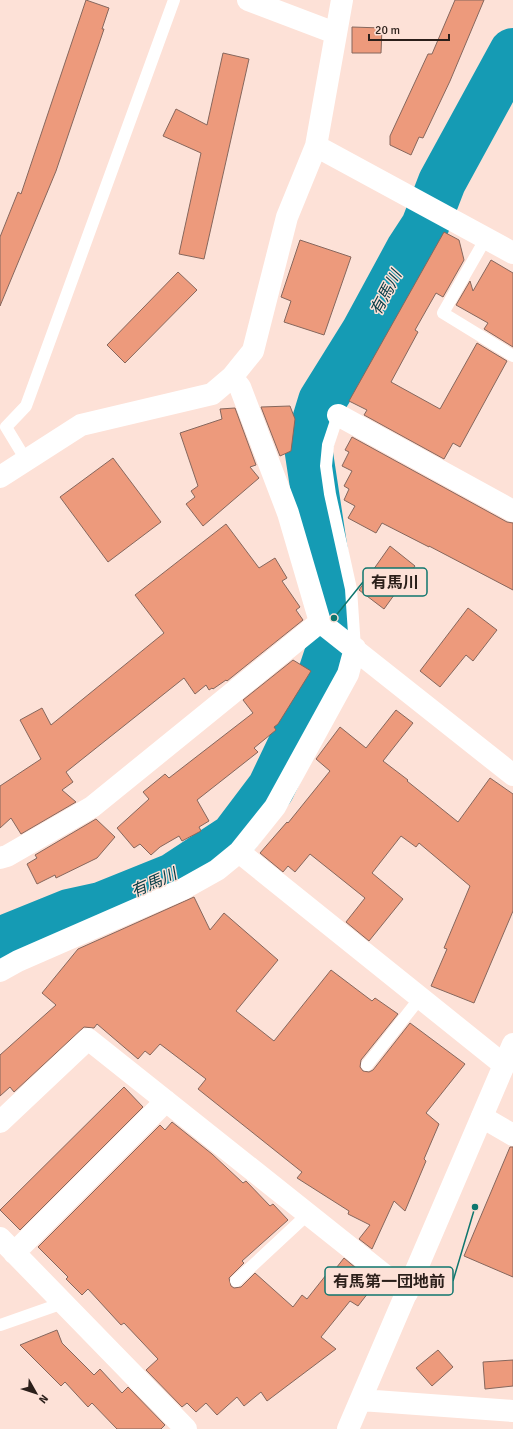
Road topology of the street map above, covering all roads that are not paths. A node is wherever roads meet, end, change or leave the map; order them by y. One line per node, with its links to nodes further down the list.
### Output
1 (174, 0): 11 (lane)
2 (248, 0): 4 (street)
3 (342, 0): 4 (street)
4 (335, 33): 5 (street)
5 (316, 146): 6 (street); 9 (street)
6 (486, 238): 7 (street); 8 (lane)
7 (513, 253)
8 (513, 356)
9 (232, 377): 11 (street); 14 (street)
10 (338, 416): 13 (street); 15 (lane)
11 (26, 460): 12 (street)
12 (0, 477)
13 (513, 512)
14 (322, 623): 15 (street); 18 (street)
15 (349, 644): 16 (street); 17 (street)
16 (513, 775)
17 (238, 852): 19 (street); 20 (street)
18 (0, 858)
19 (0, 972)
20 (420, 998): 22 (lane); 23 (street)
21 (513, 1044): 23 (street)
22 (367, 1065)
23 (504, 1066): 25 (street)
24 (166, 1101): 26 (street); 28 (street); 29 (street)
25 (482, 1117): 27 (street); 31 (street)
26 (0, 1122)
27 (513, 1135)
28 (308, 1214): 30 (lane); 31 (street)
29 (7, 1245): 32 (street)
30 (236, 1282)
31 (407, 1293): 34 (street)
32 (63, 1303): 33 (lane); 36 (street)
33 (0, 1325)
34 (361, 1400): 35 (street); 37 (street)
35 (513, 1410)
36 (186, 1429)
37 (348, 1429)

